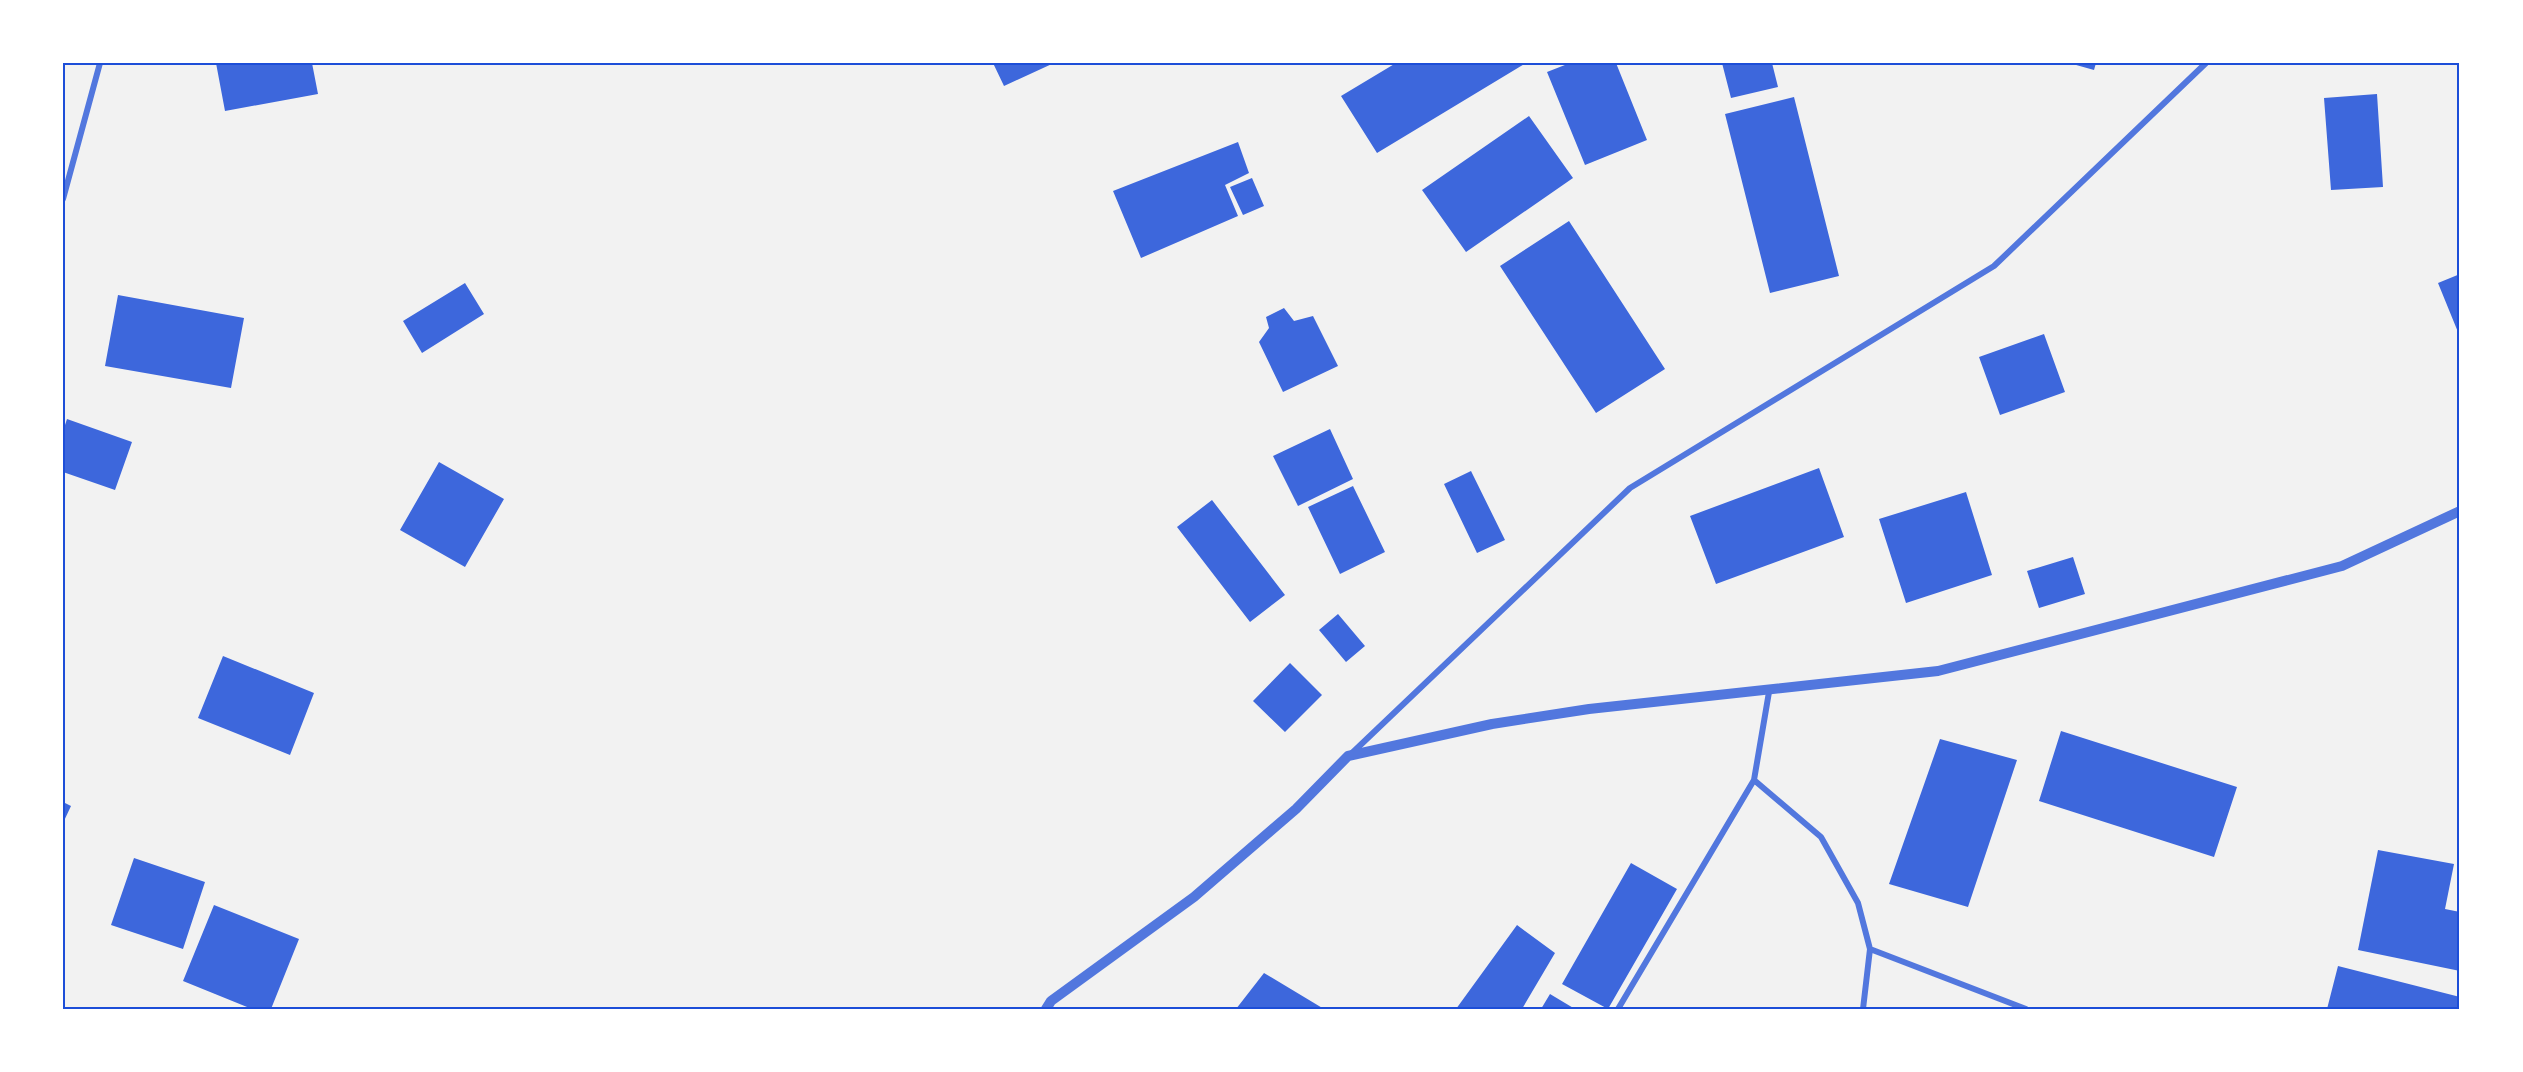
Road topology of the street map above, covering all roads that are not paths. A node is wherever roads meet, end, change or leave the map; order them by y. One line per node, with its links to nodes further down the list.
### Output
1 (100, 63): 3 (street)
2 (2206, 63): 6 (street)
3 (63, 199)
4 (2460, 511): 5 (street)
5 (1769, 692): 6 (street); 7 (street)
6 (1348, 756): 9 (street)
7 (1754, 780): 8 (street); 10 (street)
8 (1870, 949): 11 (street); 12 (street)
9 (1046, 1009)
10 (1618, 1009)
11 (1863, 1009)
12 (2026, 1009)

